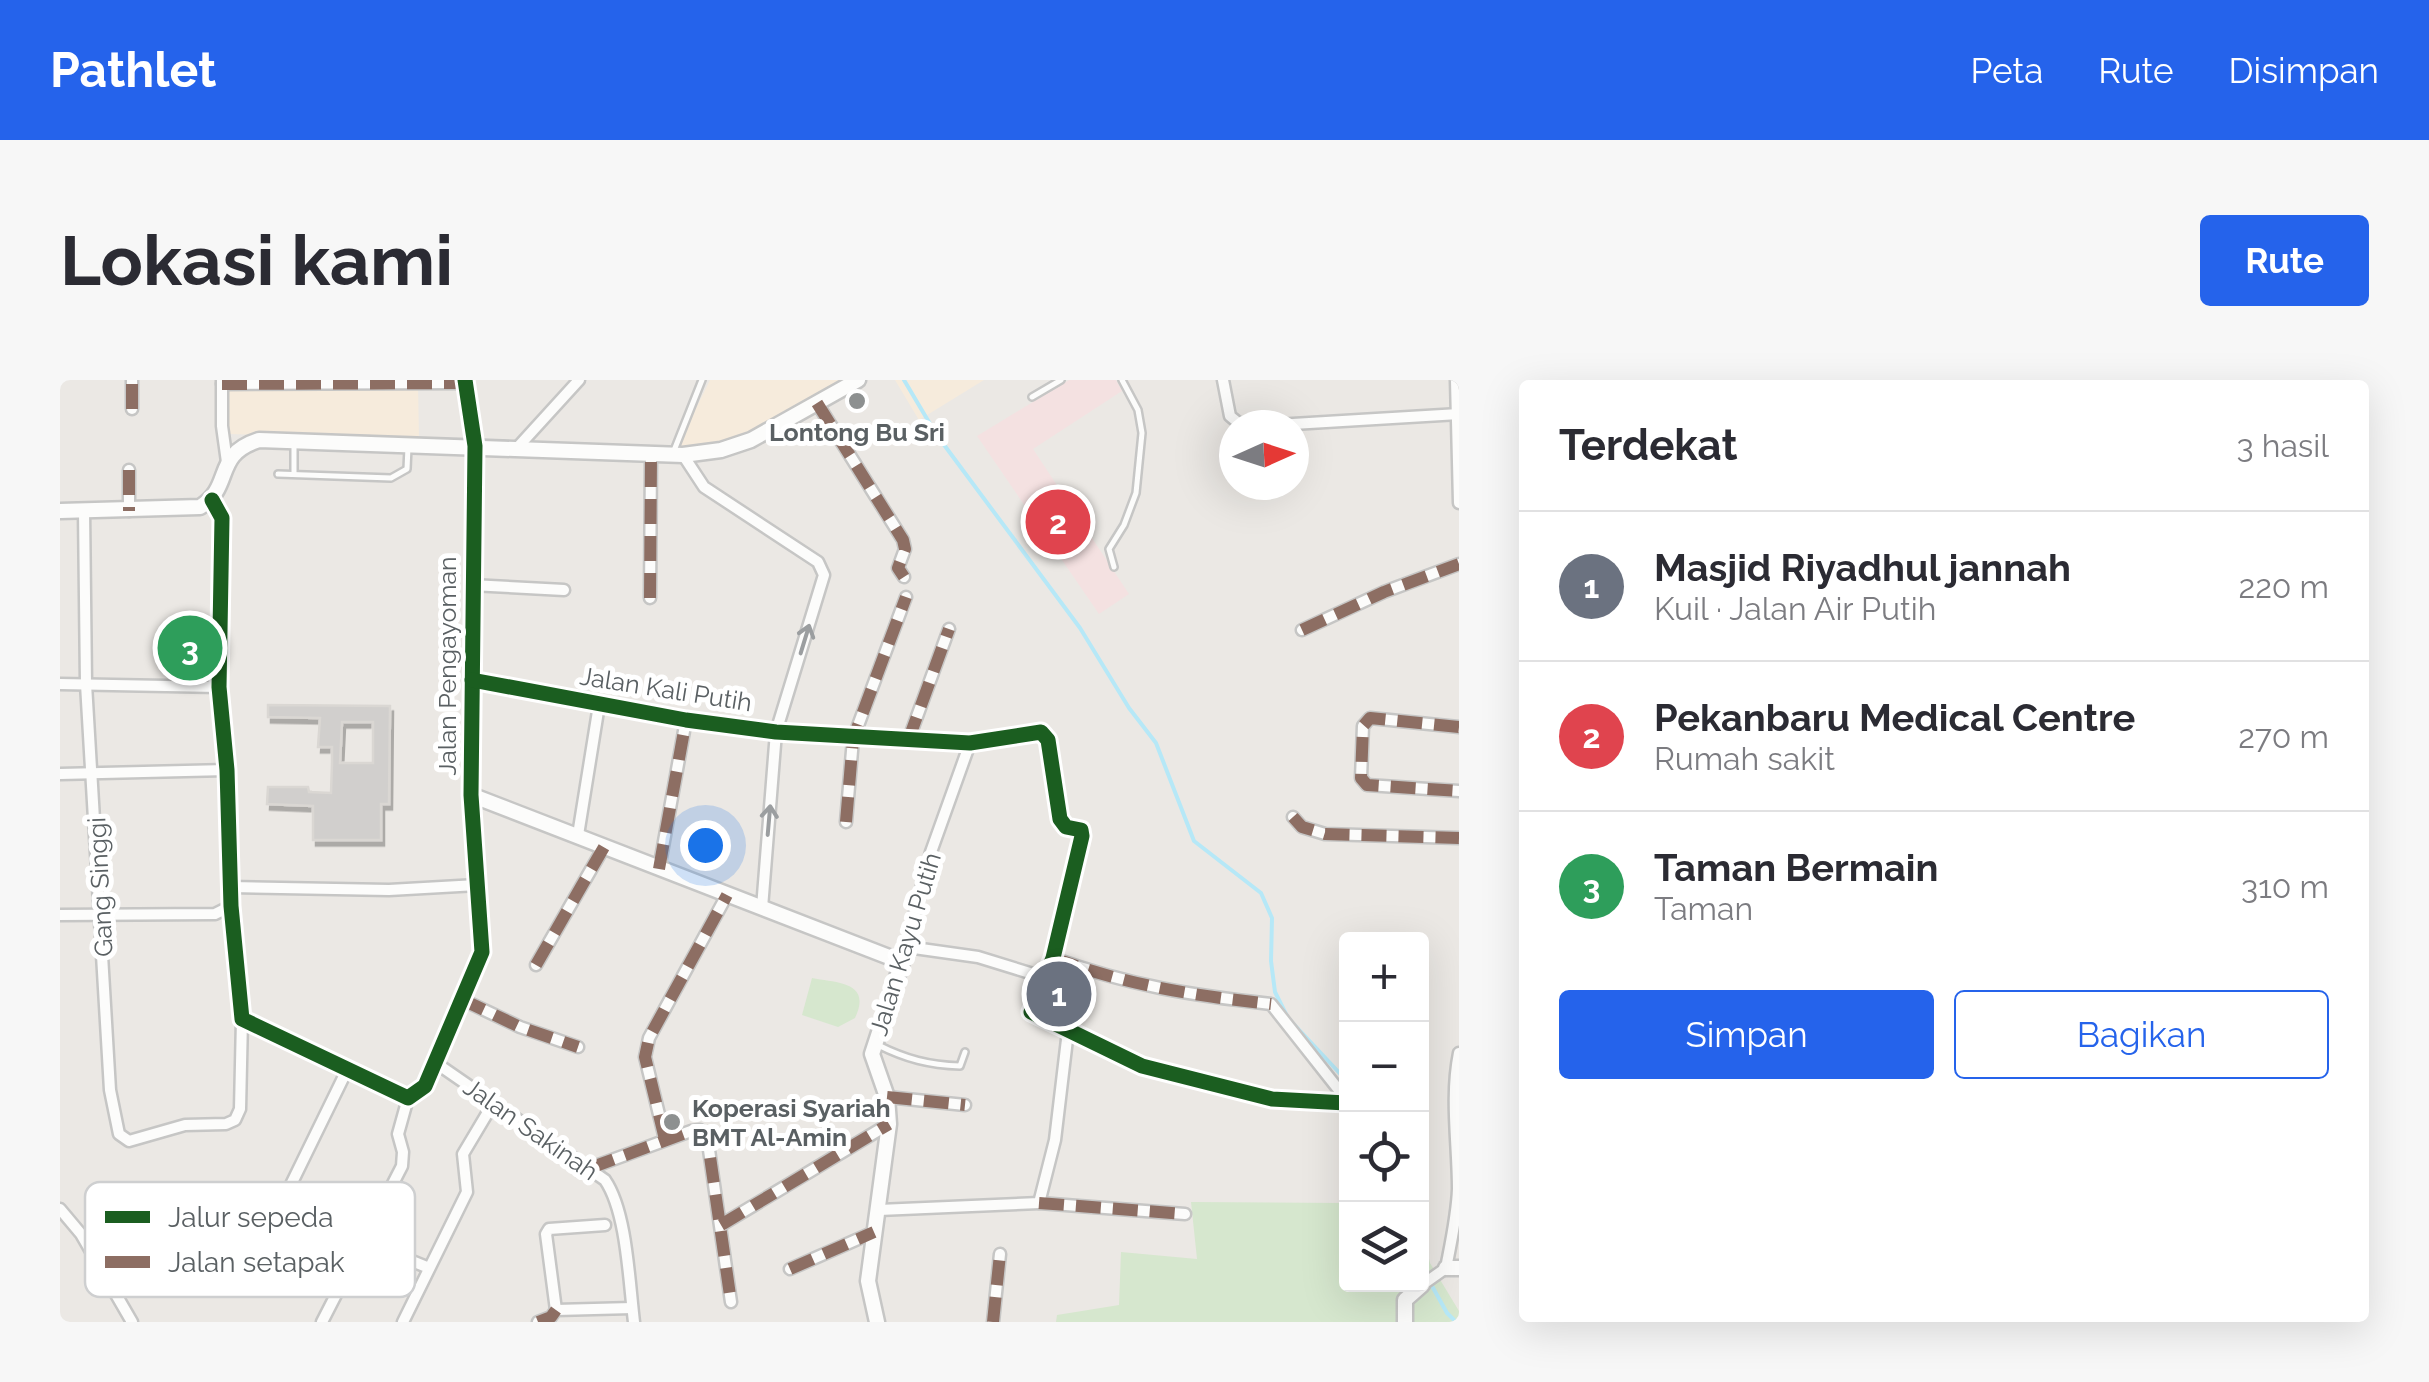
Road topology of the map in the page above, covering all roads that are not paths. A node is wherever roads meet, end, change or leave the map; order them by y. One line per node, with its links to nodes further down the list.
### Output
1 (132, 380): 13 (street)
2 (578, 380): 20 (street)
3 (702, 380): 22 (lane)
4 (858, 380): 12 (street)
5 (1061, 380): 11 (lane)
6 (1122, 380): 33 (lane)
7 (1223, 380): 14 (street)
8 (1456, 380): 15 (street)
9 (465, 381): 10 (street); 19 (street)
10 (222, 382): 23 (street)
11 (1032, 397)
12 (816, 403): 22 (street); 34 (street)
13 (132, 409)
14 (1229, 410)
15 (1457, 414): 16 (street); 28 (street)
16 (1309, 423)
17 (294, 442): 18 (street); 23 (street); 26 (lane)
18 (408, 444): 19 (street); 26 (lane)
19 (474, 446): 20 (street); 35 (street, Jalan Pengayoman)
20 (517, 448): 21 (street)
21 (652, 455): 22 (street); 37 (street)
22 (678, 456): 48 (street, one-way to 22)
23 (227, 462): 27 (street)
24 (129, 470): 31 (street)
25 (278, 474): 26 (lane)
26 (294, 474)
27 (212, 500): 31 (street); 44 (street)
28 (1459, 502)
29 (60, 511): 30 (street)
30 (84, 511): 31 (street); 43 (street, Gang Singgi)
31 (129, 511)
32 (1459, 564): 40 (street)
33 (1114, 567)
34 (904, 578)
35 (471, 585): 36 (street); 41 (street, Jalan Pengayoman)
36 (564, 590)
37 (650, 598)
38 (906, 598): 49 (street)
39 (948, 628): 50 (street)
40 (1302, 630)
41 (472, 680): 45 (street, Jalan Kali Putih); 56 (street, Jalan Pengayoman)
42 (60, 684): 43 (street)
43 (86, 684): 44 (street); 54 (street, Gang Singgi)
44 (220, 687): 52 (street)
45 (599, 705): 46 (street, Jalan Kali Putih); 59 (street)
46 (686, 720): 48 (street, Jalan Kali Putih); 62 (street)
47 (1459, 728): 55 (street)
48 (776, 732): 49 (street, Jalan Kali Putih); 67 (street, one-way to 48)
49 (853, 739): 50 (street); 58 (street)
50 (908, 740): 51 (street)
51 (970, 743): 70 (street, Jalan Kayu Putih); 71 (street)
52 (227, 770): 54 (street); 64 (street)
53 (60, 774): 54 (street)
54 (94, 774): 68 (street, Gang Singgi)
55 (1459, 791)
56 (471, 795): 59 (street); 63 (street, Jalan Pengayoman)
57 (1293, 817): 60 (street)
58 (846, 822)
59 (578, 834): 61 (street)
60 (1459, 838)
61 (604, 847): 62 (street); 72 (street)
62 (659, 869): 65 (street)
63 (477, 885): 64 (street); 74 (street, Jalan Pengayoman)
64 (231, 887): 66 (street)
65 (728, 895): 67 (street); 91 (street)
66 (231, 906): 68 (street); 75 (street)
67 (762, 908): 70 (street)
68 (102, 914): 69 (street); 75 (street, Gang Singgi)
69 (60, 915)
70 (905, 954): 73 (street); 77 (street, Jalan Kayu Putih)
71 (1053, 958): 73 (street); 84 (street)
72 (536, 965)
73 (1046, 978): 76 (street)
74 (461, 999): 78 (street); 81 (street, Jalan Pengayoman)
75 (242, 1019): 82 (street)
76 (1068, 1031): 87 (street); 95 (street)
77 (875, 1044): 79 (lane); 85 (street, Jalan Kayu Putih)
78 (578, 1046)
79 (965, 1052)
80 (1459, 1053): 83 (street)
81 (436, 1063): 86 (street, Jalan Pengayoman); 88 (street, Jalan Sakinah)
82 (348, 1070): 86 (street); 93 (street)
83 (1456, 1085): 107 (street)
84 (1339, 1092)
85 (887, 1097): 89 (street); 90 (street, Jalan Kayu Putih)
86 (408, 1098): 94 (street)
87 (1339, 1101)
88 (494, 1102): 92 (street, Jalan Sakinah); 105 (street)
89 (965, 1105)
90 (888, 1124): 97 (street, Jalan Kayu Putih); 100 (street)
91 (666, 1139): 92 (street); 100 (street)
92 (590, 1168): 112 (street, Jalan Sakinah)
93 (293, 1182)
94 (394, 1182)
95 (1040, 1202): 97 (street); 98 (street)
96 (60, 1209): 102 (street)
97 (878, 1210): 101 (street, Jalan Kayu Putih)
98 (1185, 1214)
99 (605, 1225): 113 (street)
100 (721, 1225): 111 (street)
101 (874, 1232): 106 (street); 119 (street, Jalan Kayu Putih)
102 (85, 1241)
103 (1000, 1254): 120 (street)
104 (415, 1262): 105 (street)
105 (429, 1268): 116 (street)
106 (790, 1269)
107 (1450, 1269)
108 (1412, 1292): 121 (street)
109 (118, 1297): 114 (street)
110 (335, 1297): 115 (street)
111 (731, 1302)
112 (632, 1308): 113 (street); 118 (street, Jalan Sakinah)
113 (556, 1310): 117 (street)
114 (132, 1322)
115 (322, 1322)
116 (403, 1322)
117 (538, 1322)
118 (634, 1322)
119 (877, 1322)
120 (994, 1322)
121 (1405, 1322)

